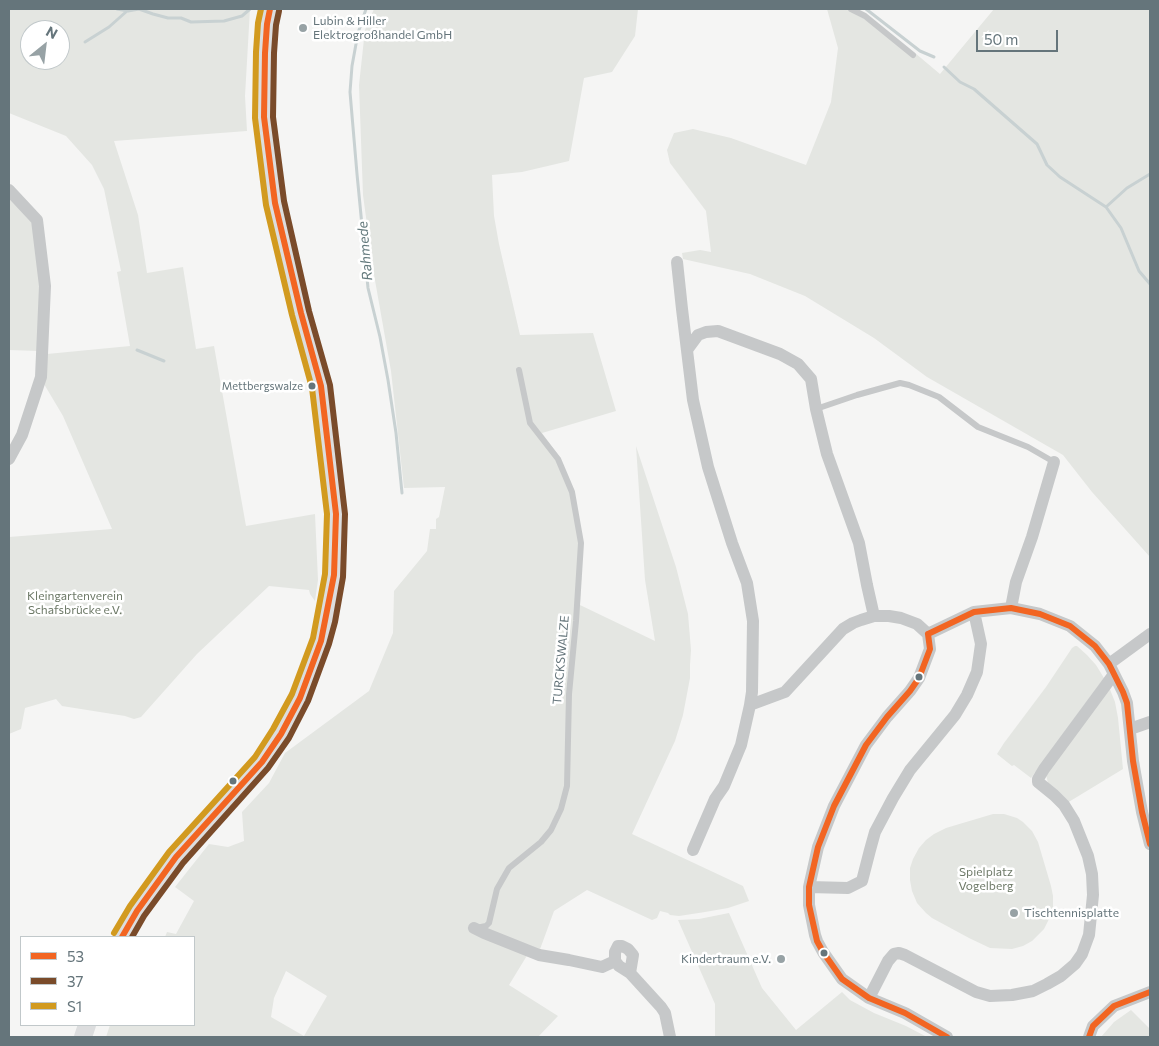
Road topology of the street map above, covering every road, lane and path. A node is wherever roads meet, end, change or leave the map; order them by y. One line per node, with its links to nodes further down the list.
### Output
1 (270, 9): 24 (main road)
2 (851, 9): 3 (lane)
3 (913, 54)
4 (9, 190): 9 (street)
5 (677, 262): 6 (street)
6 (686, 350): 8 (street); 17 (street)
7 (519, 370): 23 (lane, TURCKSWALZE)
8 (816, 408): 10 (lane); 13 (street)
9 (9, 459)
10 (1054, 462): 11 (street)
11 (1011, 608): 12 (street); 16 (street)
12 (974, 612): 14 (street); 22 (street)
13 (874, 616): 14 (street); 17 (street)
14 (928, 634): 22 (street)
15 (1150, 634): 16 (street)
16 (1111, 669): 19 (street); 28 (street)
17 (750, 705): 21 (street)
18 (1150, 722): 19 (street)
19 (1130, 730): 20 (street)
20 (1150, 840)
21 (693, 850)
22 (809, 886): 28 (street)
23 (474, 928): 25 (street)
24 (123, 936)
25 (615, 961): 26 (street); 26 (street)
26 (630, 973): 29 (street)
27 (1150, 992): 31 (street)
28 (869, 998): 30 (street)
29 (670, 1037)
30 (947, 1037)
31 (1088, 1037)

